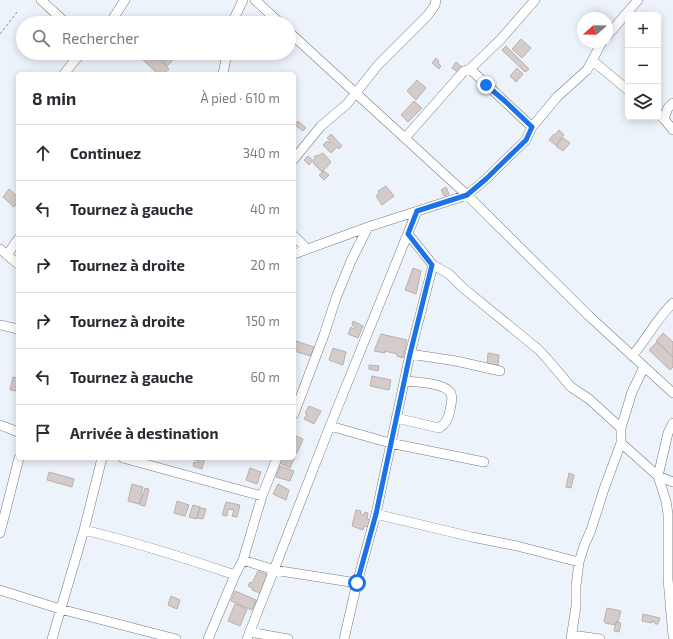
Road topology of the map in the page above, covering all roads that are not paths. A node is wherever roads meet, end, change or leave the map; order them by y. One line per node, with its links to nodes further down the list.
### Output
1 (41, 0): 8 (street)
2 (125, 0): 9 (street)
3 (243, 0): 10 (street)
4 (255, 0): 11 (street)
5 (436, 0): 22 (street)
6 (535, 0): 18 (street)
7 (638, 0): 12 (street)
8 (58, 16)
9 (115, 16)
10 (235, 16)
11 (272, 16)
12 (613, 29)
13 (296, 38): 22 (street)
14 (599, 48): 17 (street)
15 (75, 60): 19 (street)
16 (226, 60): 20 (street)
17 (593, 61): 21 (street); 25 (street)
18 (470, 69): 25 (street); 27 (street)
19 (66, 72)
20 (223, 72)
21 (625, 88)
22 (356, 93): 27 (street); 28 (street)
23 (673, 103): 24 (street)
24 (661, 117): 26 (street)
25 (532, 127): 29 (street)
26 (673, 130)
27 (405, 138): 29 (street)
28 (296, 156)
29 (467, 195): 30 (street); 44 (street)
30 (417, 211): 31 (street); 32 (street)
31 (368, 227): 35 (street); 49 (street)
32 (408, 234): 39 (street); 53 (street)
33 (296, 238): 35 (street)
34 (16, 241): 36 (street)
35 (307, 249): 37 (street)
36 (4, 252): 38 (street)
37 (296, 253)
38 (16, 262)
39 (432, 265): 43 (street); 54 (street)
40 (673, 303): 44 (street)
41 (0, 325): 42 (street)
42 (16, 329)
43 (410, 354): 46 (street); 47 (street)
44 (632, 356): 45 (street)
45 (644, 367): 48 (street); 54 (street)
46 (500, 371)
47 (404, 381): 50 (street); 50 (street)
48 (673, 393)
49 (296, 409)
50 (396, 418): 57 (street)
51 (673, 423): 63 (street)
52 (0, 425): 55 (street)
53 (330, 426): 57 (street); 72 (street)
54 (621, 428): 56 (street)
55 (16, 431)
56 (621, 443): 63 (street); 71 (street)
57 (390, 444): 62 (street); 67 (street)
58 (18, 460): 66 (street)
59 (102, 460): 68 (street)
60 (130, 460): 65 (street)
61 (276, 460): 65 (street)
62 (484, 462)
63 (658, 476): 64 (street); 78 (street)
64 (673, 482)
65 (262, 496): 70 (street)
66 (3, 507): 69 (street)
67 (376, 514): 71 (street); 74 (street)
68 (84, 530): 73 (street); 76 (street)
69 (0, 533)
70 (243, 560): 72 (street); 73 (street)
71 (579, 562): 79 (street)
72 (274, 570): 74 (street); 77 (street)
73 (235, 575): 82 (street)
74 (357, 583): 84 (street)
75 (0, 590): 76 (street)
76 (60, 609): 80 (street); 81 (street)
77 (248, 636): 83 (street)
78 (673, 636)
79 (572, 637): 85 (street)
80 (52, 639)
81 (176, 639)
82 (208, 639)
83 (288, 639)
84 (344, 639)
85 (600, 639)

